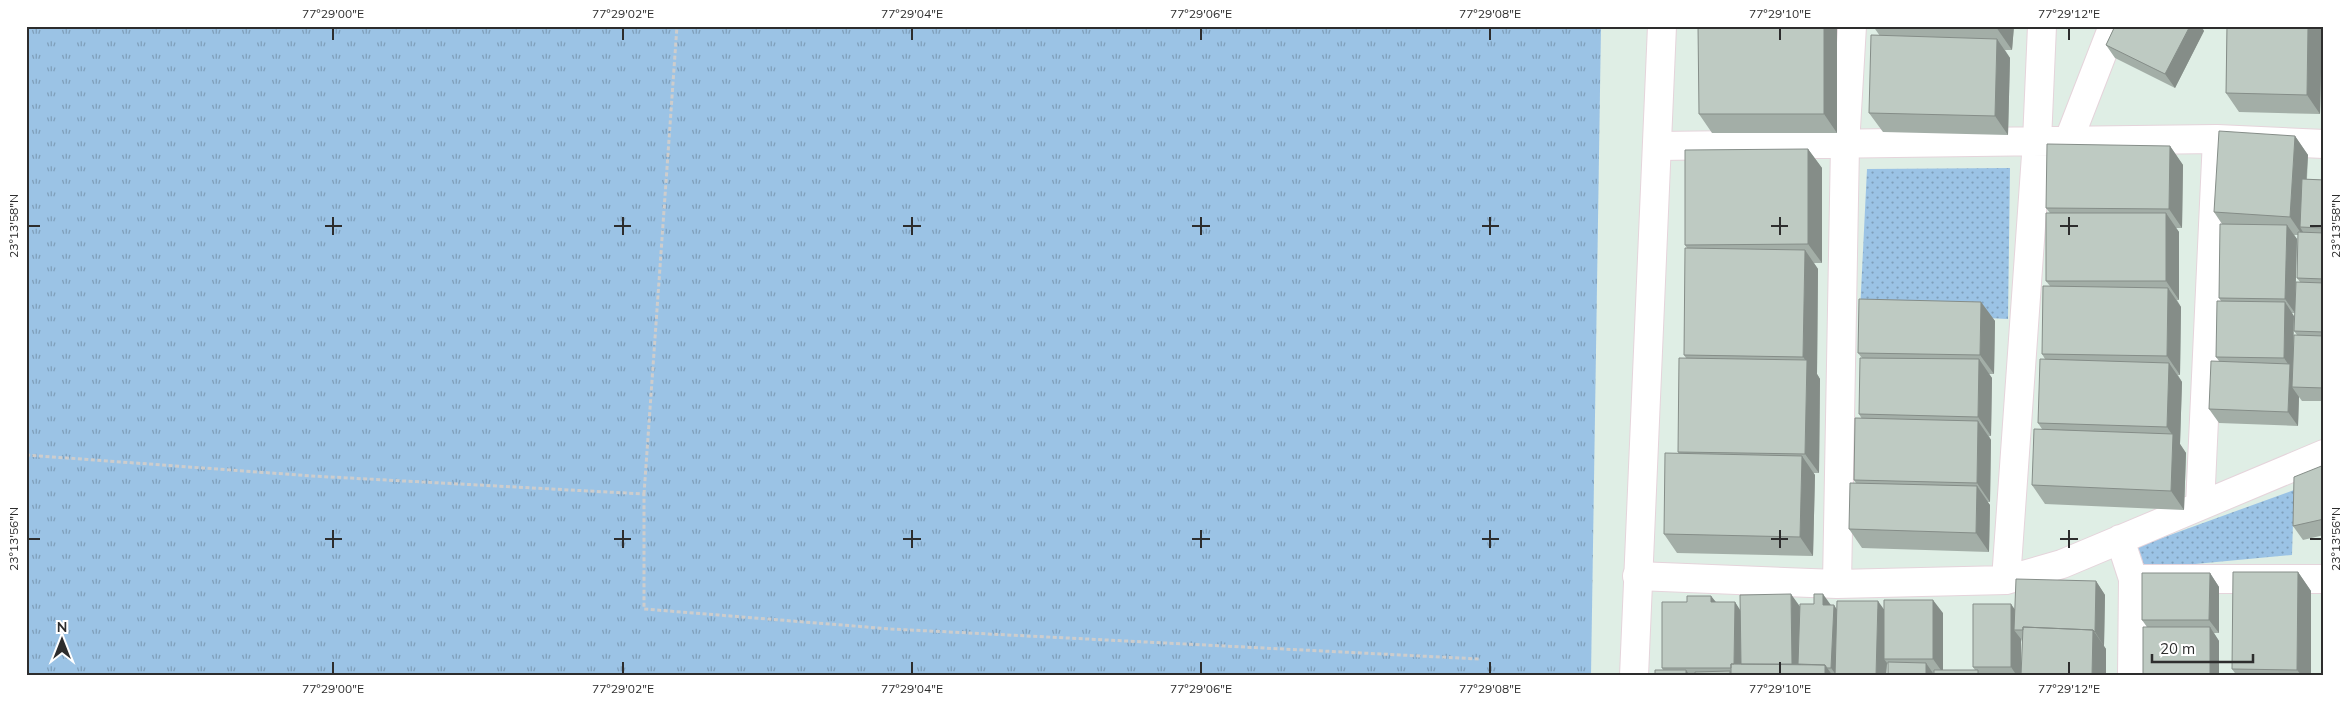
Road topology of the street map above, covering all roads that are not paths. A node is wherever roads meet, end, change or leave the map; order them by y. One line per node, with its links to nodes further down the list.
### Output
1 (1662, 26): 10 (street)
2 (1852, 26): 9 (street)
3 (2042, 26): 6 (street)
4 (2113, 26): 7 (street)
5 (2217, 139): 7 (street); 8 (street); 12 (street)
6 (2037, 141): 7 (street); 9 (street); 17 (street)
7 (2068, 142)
8 (2324, 144)
9 (1845, 145): 10 (street); 18 (street)
10 (1657, 146): 14 (street)
11 (2324, 454): 12 (street)
12 (2200, 506): 13 (street)
13 (2120, 539): 15 (street); 17 (street)
14 (1637, 576): 18 (street); 19 (street)
15 (2132, 579): 16 (street); 20 (street)
16 (2324, 579)
17 (2006, 580): 18 (street)
18 (1837, 584)
19 (1634, 676)
20 (2132, 676)

